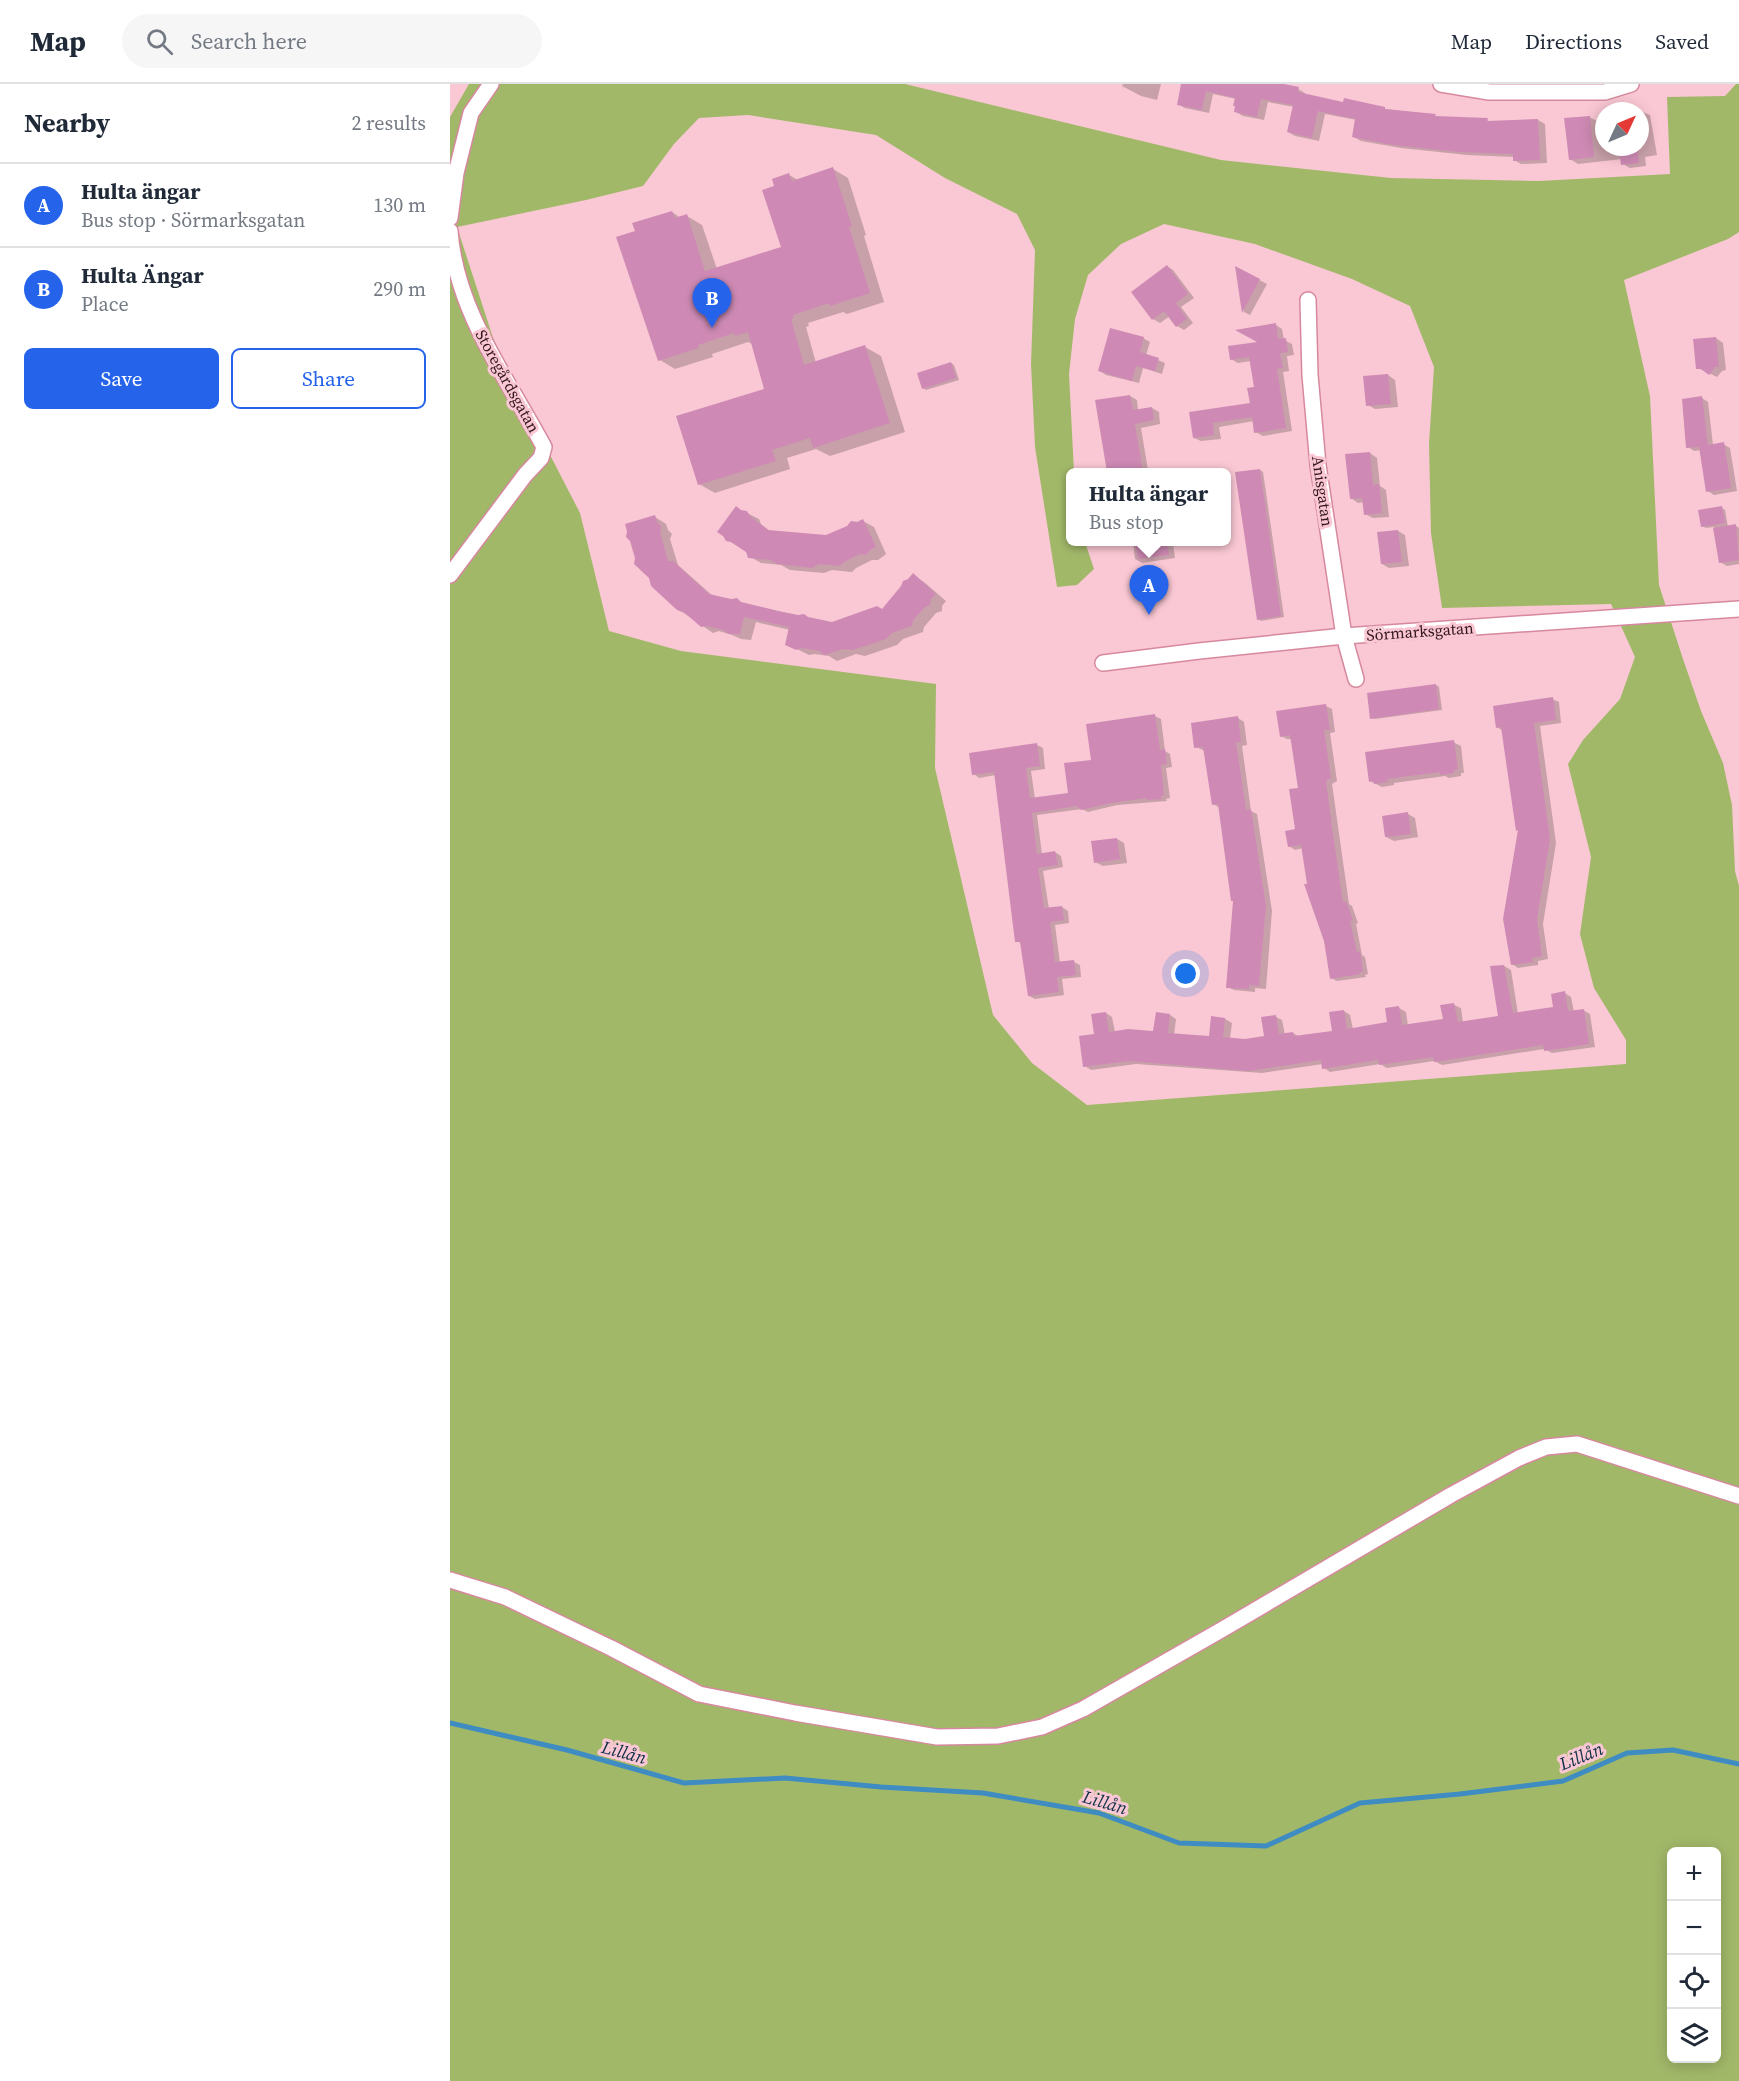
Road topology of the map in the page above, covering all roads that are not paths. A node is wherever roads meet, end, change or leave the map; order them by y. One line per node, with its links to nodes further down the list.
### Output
1 (491, 84): 5 (street)
2 (1441, 84): 4 (street)
3 (1631, 84): 4 (street)
4 (1490, 88)
5 (450, 218)
6 (450, 231): 8 (street, Storegårdsgatan)
7 (1308, 300): 10 (street, Anisgatan)
8 (450, 574)
9 (1739, 609): 10 (street, Sörmarksgatan)
10 (1344, 636): 11 (street, Sörmarksgatan); 12 (street, Anisgatan)
11 (1102, 663)
12 (1356, 679)
13 (1739, 1496): 14 (street)
14 (450, 1580)

